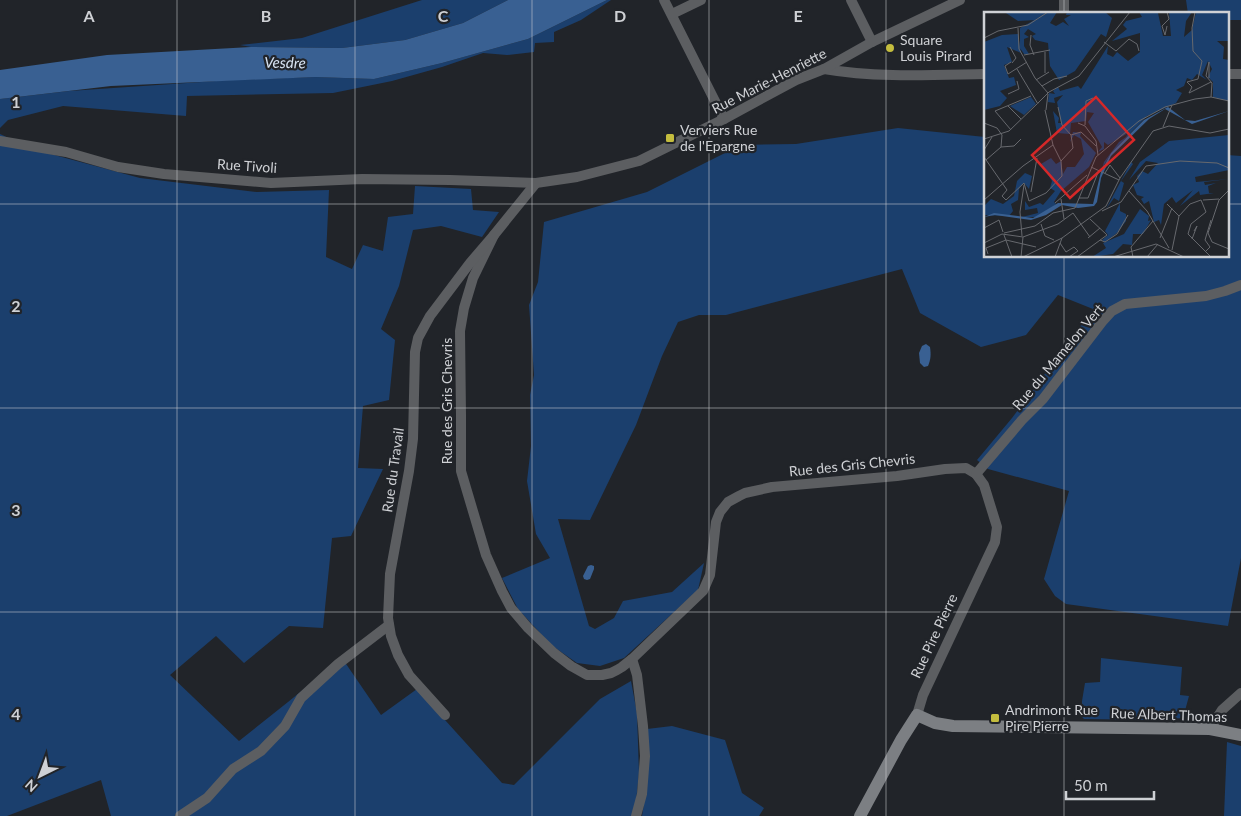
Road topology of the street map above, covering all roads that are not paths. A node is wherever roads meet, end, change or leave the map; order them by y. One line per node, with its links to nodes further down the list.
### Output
1 (664, 0): 5 (street)
2 (701, 0): 5 (street)
3 (851, 0): 6 (street)
4 (960, 0): 6 (street, Rue Marie-Henriette)
5 (672, 14): 11 (street)
6 (872, 42): 7 (street, Rue Marie-Henriette)
7 (824, 69): 8 (street); 11 (street, Rue Marie-Henriette)
8 (984, 74)
9 (1228, 74): 10 (street)
10 (1241, 74)
11 (724, 119): 14 (street, Rue Marie-Henriette)
12 (0, 141): 13 (street, Rue Tivoli)
13 (496, 182): 14 (street, Rue Marie-Henriette)
14 (536, 183): 15 (street)
15 (494, 235): 18 (street, Rue du Travail); 19 (street, Rue des Gris Chevris)
16 (1241, 285): 17 (street, Rue du Mamelon Vert)
17 (976, 474): 19 (street, Rue des Gris Chevris); 22 (street, Rue Pire Pierre)
18 (389, 625): 21 (street, Rue du Travail); 25 (street)
19 (632, 659): 26 (street)
20 (1241, 693): 23 (street)
21 (445, 715)
22 (917, 715): 23 (street, Rue Albert Thomas); 27 (street, Rue Pire Pierre)
23 (1210, 729): 24 (street, Rue Albert Thomas)
24 (1241, 735)
25 (180, 816)
26 (636, 816)
27 (860, 816)

